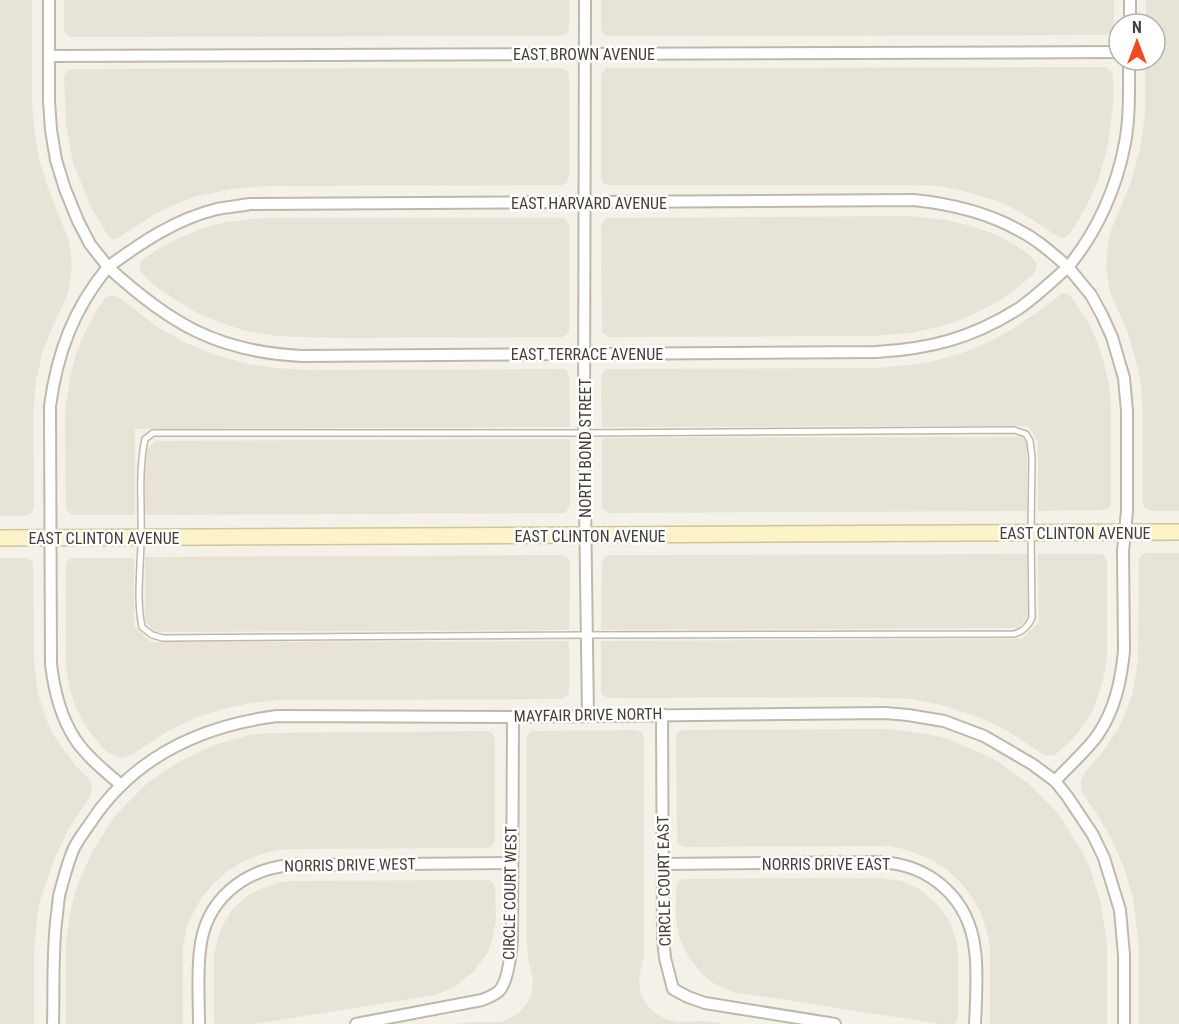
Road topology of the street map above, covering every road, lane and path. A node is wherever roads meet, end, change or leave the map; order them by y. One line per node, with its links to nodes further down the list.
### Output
1 (50, 0): 5 (street, EAST TERRACE AVENUE)
2 (585, 0): 4 (street, NORTH BOND STREET)
3 (1107, 52): 4 (street, EAST BROWN AVENUE)
4 (585, 54): 5 (street, EAST BROWN AVENUE); 7 (street, NORTH BOND STREET)
5 (49, 56): 8 (street, EAST TERRACE AVENUE)
6 (1129, 72): 9 (street, EAST TERRACE AVENUE)
7 (586, 203): 8 (street, EAST HARVARD AVENUE); 9 (street, EAST HARVARD AVENUE); 10 (street, NORTH BOND STREET)
8 (108, 267): 10 (street, EAST TERRACE AVENUE); 17 (street, EAST HARVARD AVENUE)
9 (1068, 267): 10 (street, EAST TERRACE AVENUE); 12 (street, EAST HARVARD AVENUE)
10 (584, 354): 11 (street, NORTH BOND STREET)
11 (584, 433): 14 (lane); 15 (street, NORTH BOND STREET); 18 (lane)
12 (1125, 532): 13 (main road, EAST CLINTON AVENUE); 14 (main road, EAST CLINTON AVENUE); 23 (street, EAST HARVARD AVENUE)
13 (1179, 532)
14 (1031, 533): 15 (main road, EAST CLINTON AVENUE); 19 (lane)
15 (586, 536): 18 (main road, EAST CLINTON AVENUE); 19 (street, NORTH BOND STREET)
16 (0, 538): 17 (main road, EAST CLINTON AVENUE)
17 (51, 538): 18 (main road, EAST CLINTON AVENUE); 24 (street, EAST HARVARD AVENUE)
18 (141, 538): 19 (lane)
19 (586, 635): 21 (street, NORTH BOND STREET)
20 (662, 714): 21 (street, MAYFAIR DRIVE NORTH); 23 (street, MAYFAIR DRIVE NORTH); 26 (street, CIRCLE COURT EAST)
21 (588, 715): 22 (street, MAYFAIR DRIVE NORTH)
22 (513, 717): 24 (street, MAYFAIR DRIVE NORTH); 25 (street, CIRCLE COURT WEST)
23 (1055, 781): 32 (street, MAYFAIR DRIVE NORTH)
24 (121, 785): 27 (street, MAYFAIR DRIVE NORTH)
25 (511, 863): 28 (street, NORRIS DRIVE WEST); 29 (street, CIRCLE COURT WEST)
26 (663, 864): 30 (street, CIRCLE COURT EAST); 31 (street, NORRIS DRIVE EAST)
27 (53, 1024)
28 (200, 1024)
29 (356, 1024)
30 (835, 1024)
31 (975, 1024)
32 (1124, 1024)

